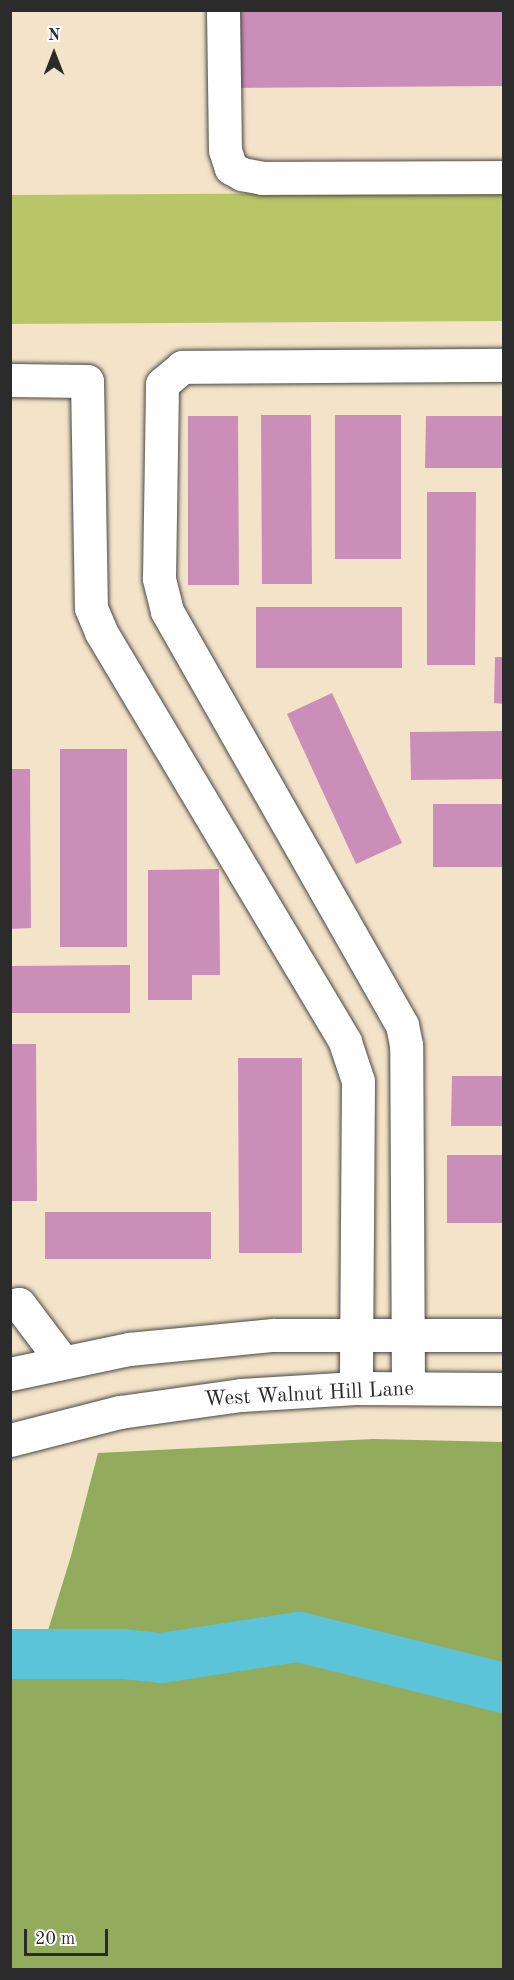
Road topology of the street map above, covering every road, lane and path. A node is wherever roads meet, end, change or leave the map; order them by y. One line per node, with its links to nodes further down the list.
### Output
1 (223, 10): 2 (main road)
2 (504, 177)
3 (504, 365): 7 (main road)
4 (10, 380): 6 (main road)
5 (10, 1306): 9 (main road)
6 (356, 1335): 7 (main road); 9 (main road); 11 (main road)
7 (408, 1335): 8 (main road); 12 (main road)
8 (504, 1335)
9 (62, 1361): 10 (main road)
10 (10, 1374)
11 (356, 1388): 12 (main road, West Walnut Hill Lane); 14 (main road, West Walnut Hill Lane)
12 (408, 1388): 13 (main road, West Walnut Hill Lane)
13 (504, 1389)
14 (10, 1440)

